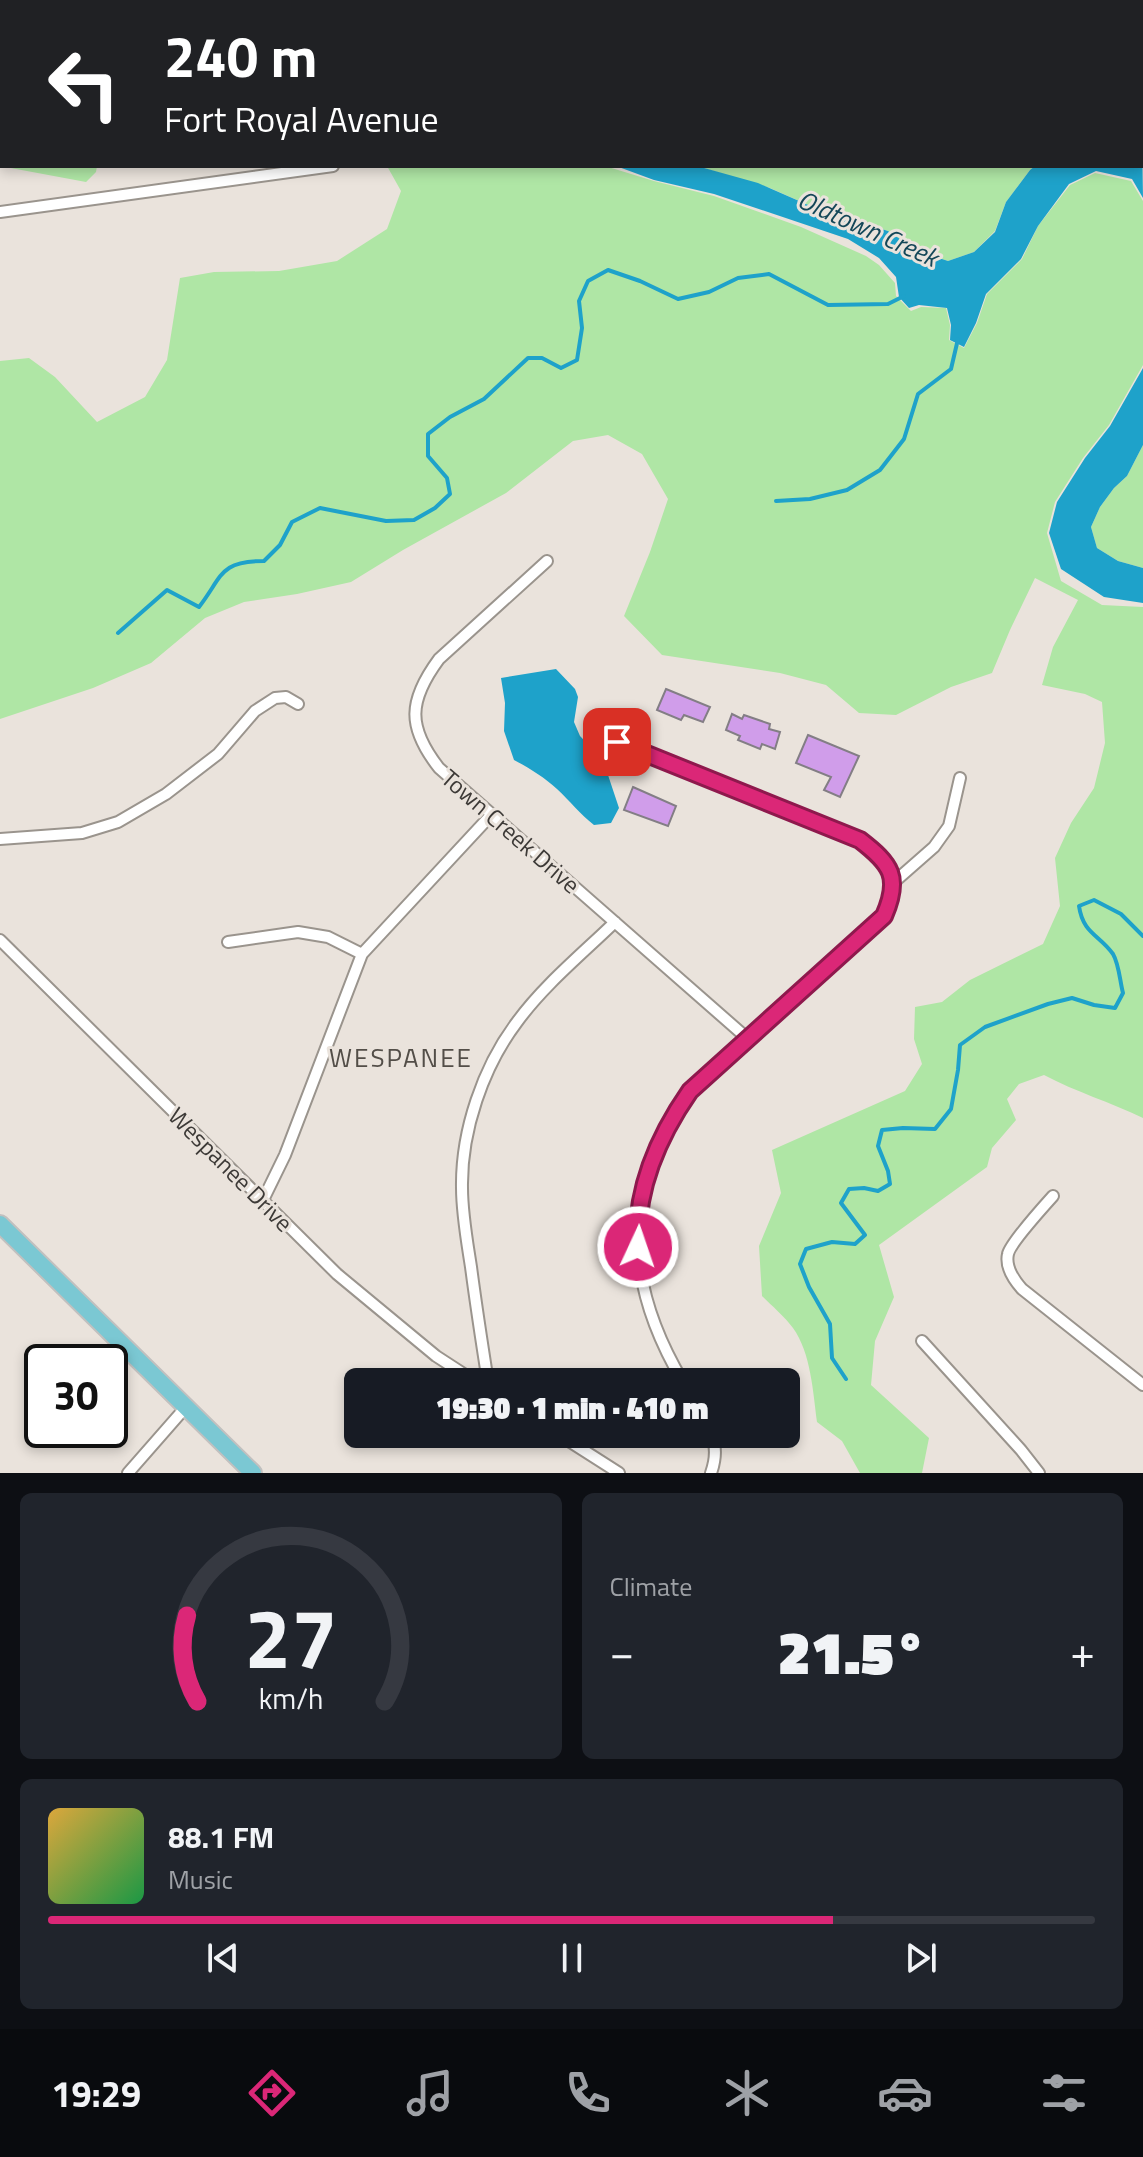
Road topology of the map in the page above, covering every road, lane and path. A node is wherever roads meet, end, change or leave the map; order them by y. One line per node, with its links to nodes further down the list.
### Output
1 (319, 168): 2 (street)
2 (0, 212)
3 (547, 561): 7 (street, Town Creek Drive)
4 (298, 704): 8 (street)
5 (617, 742): 9 (street)
6 (960, 778): 9 (street)
7 (492, 814): 10 (street, Town Creek Drive); 13 (street)
8 (0, 839)
9 (893, 883): 14 (street)
10 (615, 922): 14 (street, Town Creek Drive); 20 (street)
11 (0, 940): 16 (street, Wespanee Drive)
12 (228, 942): 13 (street)
13 (362, 954): 16 (street)
14 (748, 1039): 21 (street)
15 (1053, 1196): 22 (street)
16 (263, 1200): 19 (street, Wespanee Drive)
17 (0, 1224): 23 (main road)
18 (922, 1341): 30 (street)
19 (454, 1368)
20 (486, 1368)
21 (675, 1368)
22 (1143, 1385)
23 (185, 1408): 26 (street); 27 (main road)
24 (580, 1448): 28 (street)
25 (715, 1448): 29 (street)
26 (128, 1473)
27 (253, 1473)
28 (619, 1473)
29 (711, 1473)
30 (1039, 1473)

